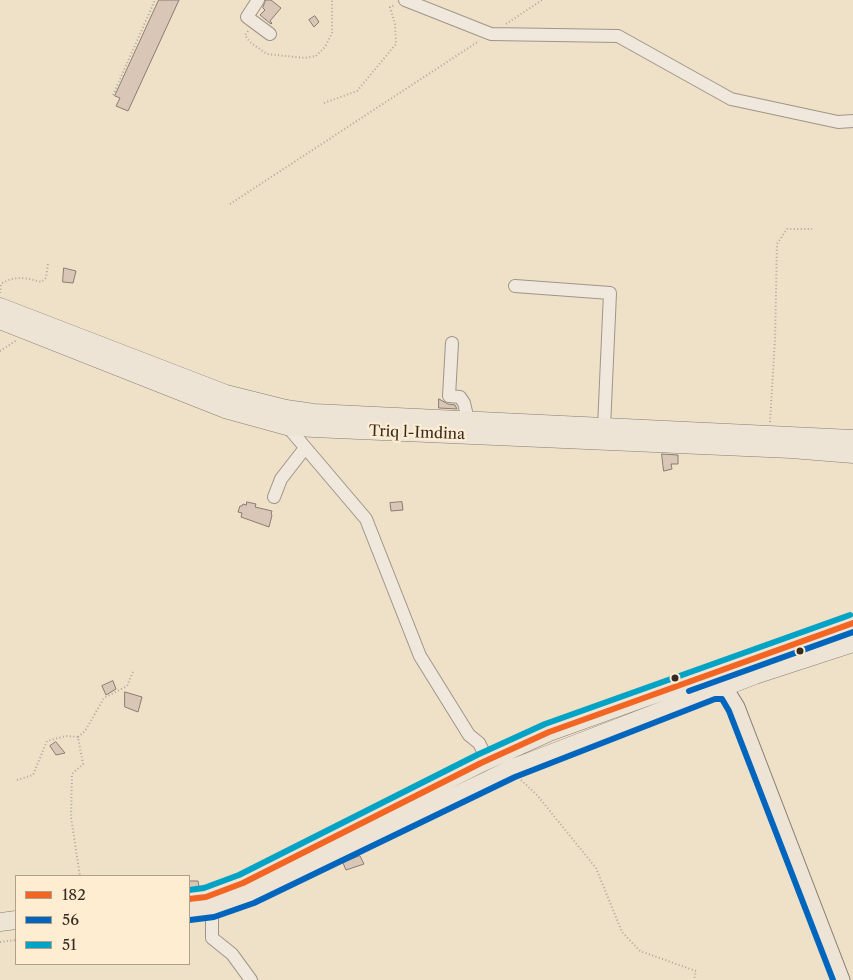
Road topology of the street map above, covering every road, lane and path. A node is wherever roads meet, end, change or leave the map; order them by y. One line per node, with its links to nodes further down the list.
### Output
1 (155, 0): 9 (path)
2 (258, 0): 6 (street)
3 (332, 0): 6 (path)
4 (406, 0): 8 (street); 10 (path)
5 (542, 0): 8 (path)
6 (254, 22): 7 (street)
7 (270, 34)
8 (491, 34): 11 (street); 12 (path)
9 (113, 94)
10 (324, 103)
11 (853, 121)
12 (230, 204)
13 (812, 229): 25 (path)
14 (48, 264): 16 (path)
15 (515, 286): 24 (street)
16 (0, 296)
17 (0, 307): 22 (highway, Triq l-Imdina)
18 (0, 320): 19 (highway, Triq l-Imdina)
19 (29, 331): 21 (path); 23 (highway, Triq l-Imdina)
20 (452, 343): 22 (street)
21 (0, 351)
22 (468, 420): 24 (highway, Triq l-Imdina)
23 (287, 426): 27 (street); 28 (highway, Triq l-Imdina)
24 (604, 427): 25 (highway, Triq l-Imdina)
25 (769, 435): 26 (highway, Triq l-Imdina)
26 (853, 439)
27 (305, 448): 29 (street); 37 (street)
28 (853, 454)
29 (274, 497)
30 (853, 623): 37 (highway)
31 (853, 643): 33 (highway)
32 (133, 672): 36 (path)
33 (744, 680): 34 (highway); 35 (main road)
34 (714, 690): 35 (main road); 38 (highway)
35 (737, 707): 52 (main road)
36 (78, 737): 39 (path); 40 (path)
37 (481, 763): 41 (highway)
38 (511, 769): 42 (highway); 51 (path)
39 (17, 780)
40 (80, 875)
41 (190, 899)
42 (212, 909): 43 (highway); 50 (street)
43 (190, 911)
44 (15, 920): 45 (highway)
45 (0, 922)
46 (15, 932): 47 (highway)
47 (0, 934)
48 (15, 940): 49 (path)
49 (0, 942)
50 (251, 980)
51 (694, 980)
52 (842, 980)

